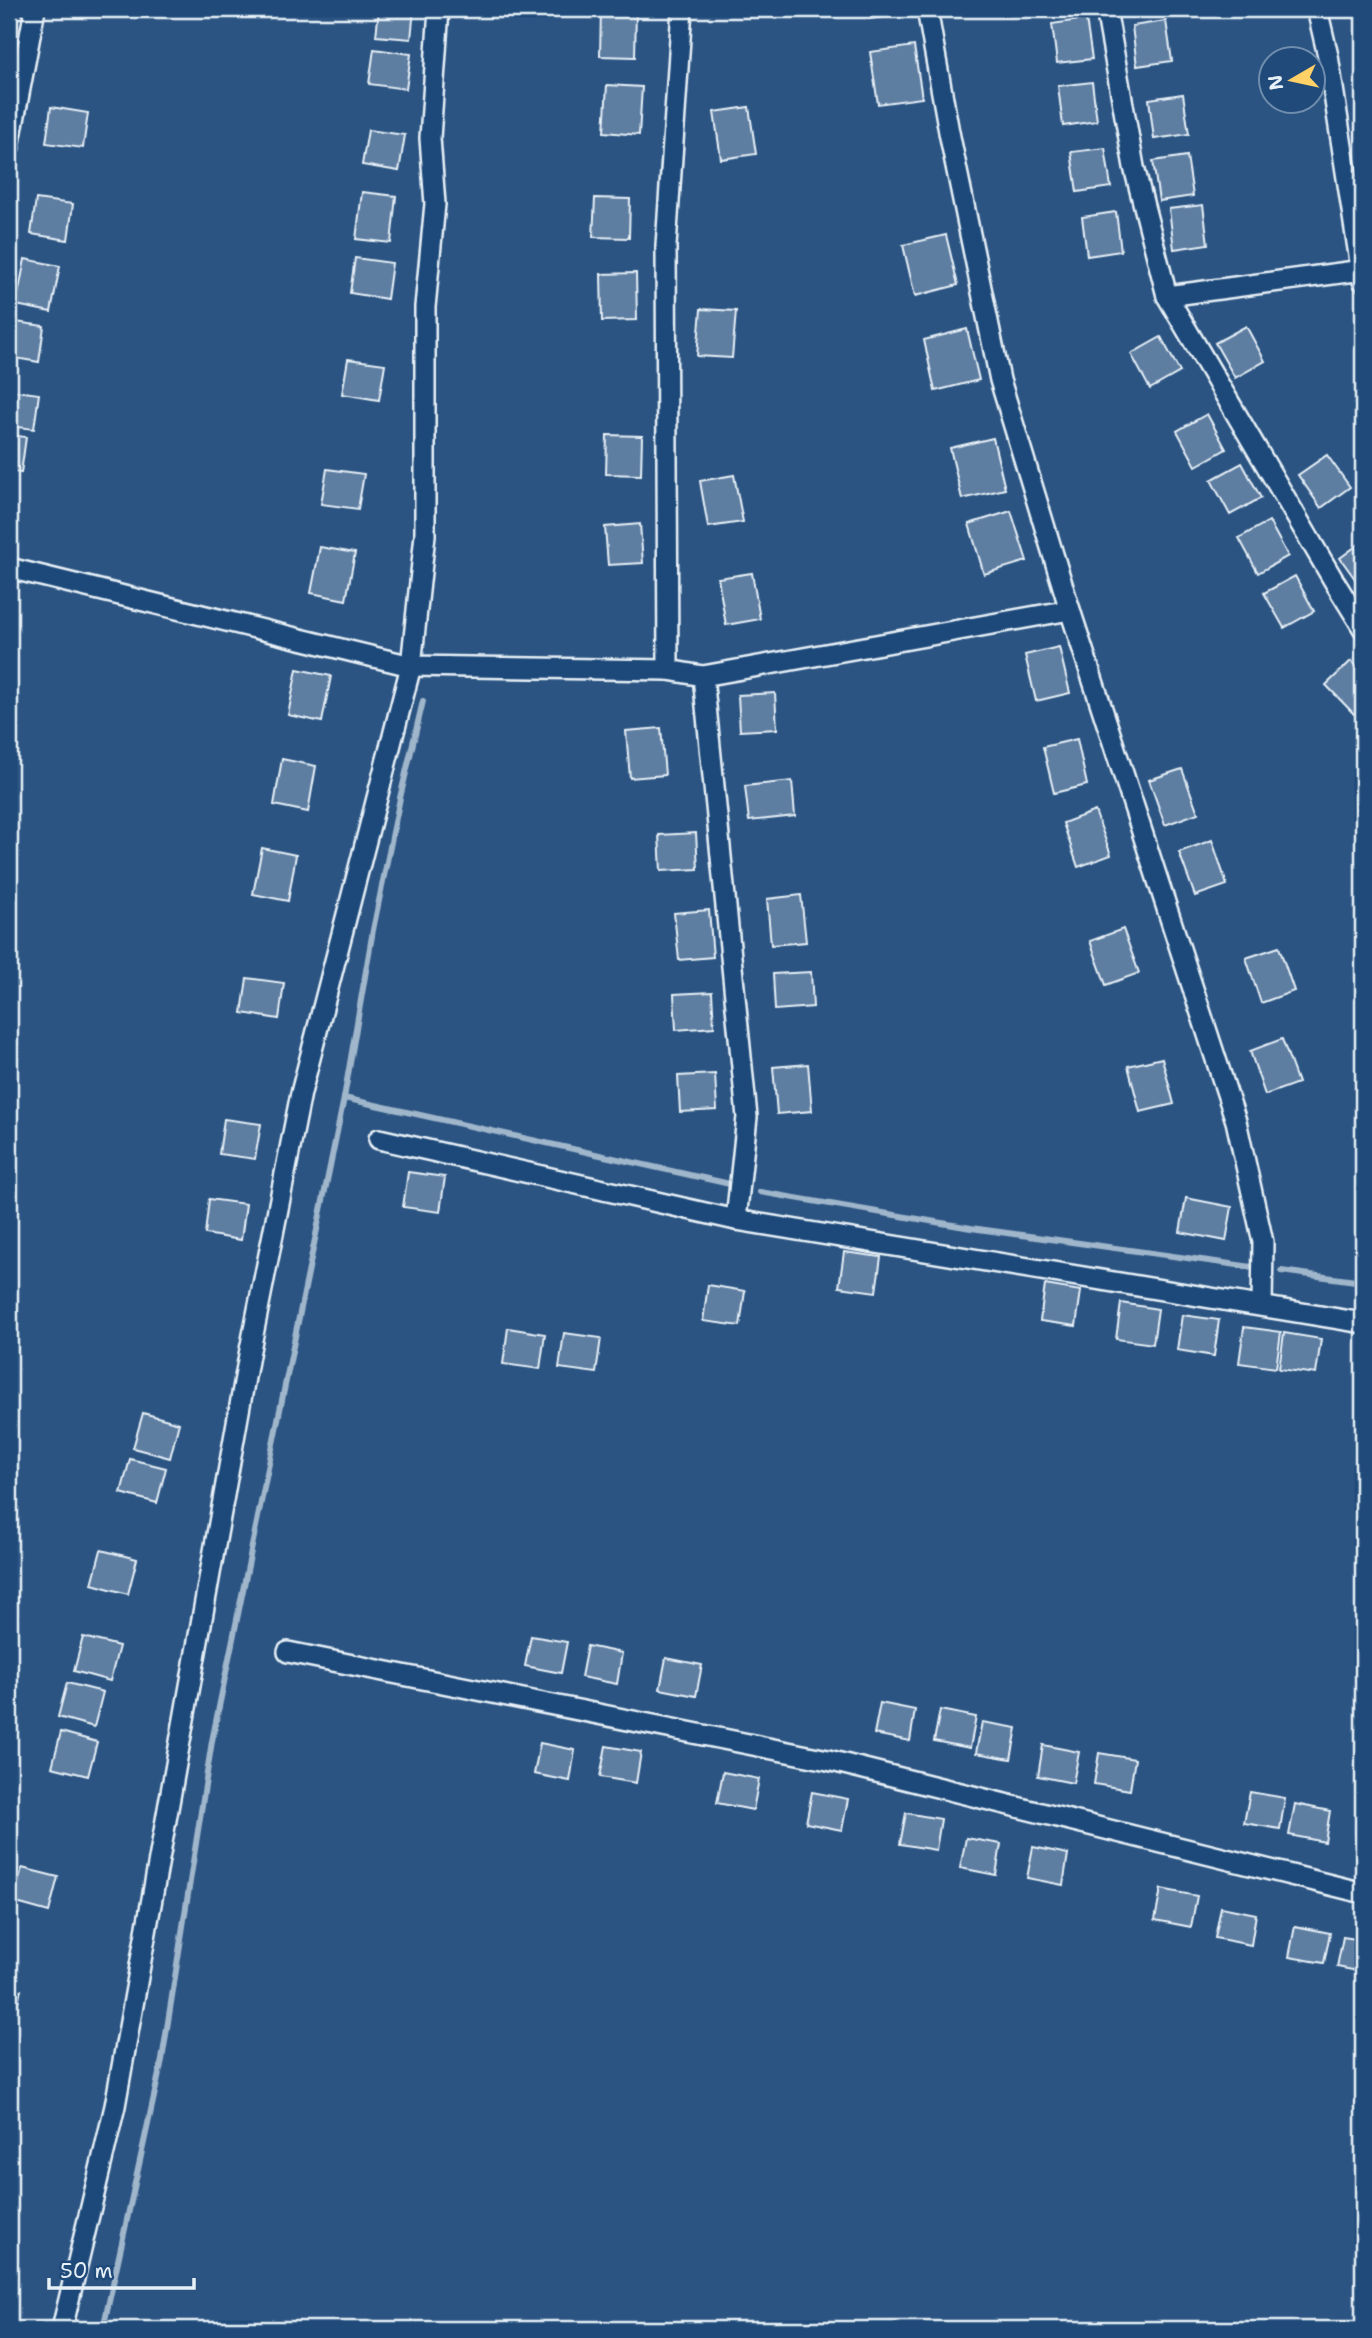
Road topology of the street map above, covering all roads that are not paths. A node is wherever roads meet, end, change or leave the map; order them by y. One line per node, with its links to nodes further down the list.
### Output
1 (34, 9): 7 (street)
2 (439, 9): 13 (street)
3 (682, 9): 14 (street)
4 (927, 9): 11 (street)
5 (1106, 9): 9 (street)
6 (1317, 9): 8 (street)
7 (9, 146)
8 (1362, 274): 9 (street)
9 (1167, 296): 12 (street)
10 (9, 568): 13 (street)
11 (1070, 610): 15 (street); 18 (street)
12 (1363, 628)
13 (411, 666): 14 (street); 22 (street)
14 (668, 670): 15 (street)
15 (704, 676): 17 (street)
16 (379, 1139): 17 (street)
17 (736, 1220): 18 (street)
18 (1262, 1306): 19 (street)
19 (1363, 1323)
20 (288, 1653): 21 (street)
21 (1363, 1893)
22 (62, 2329)

